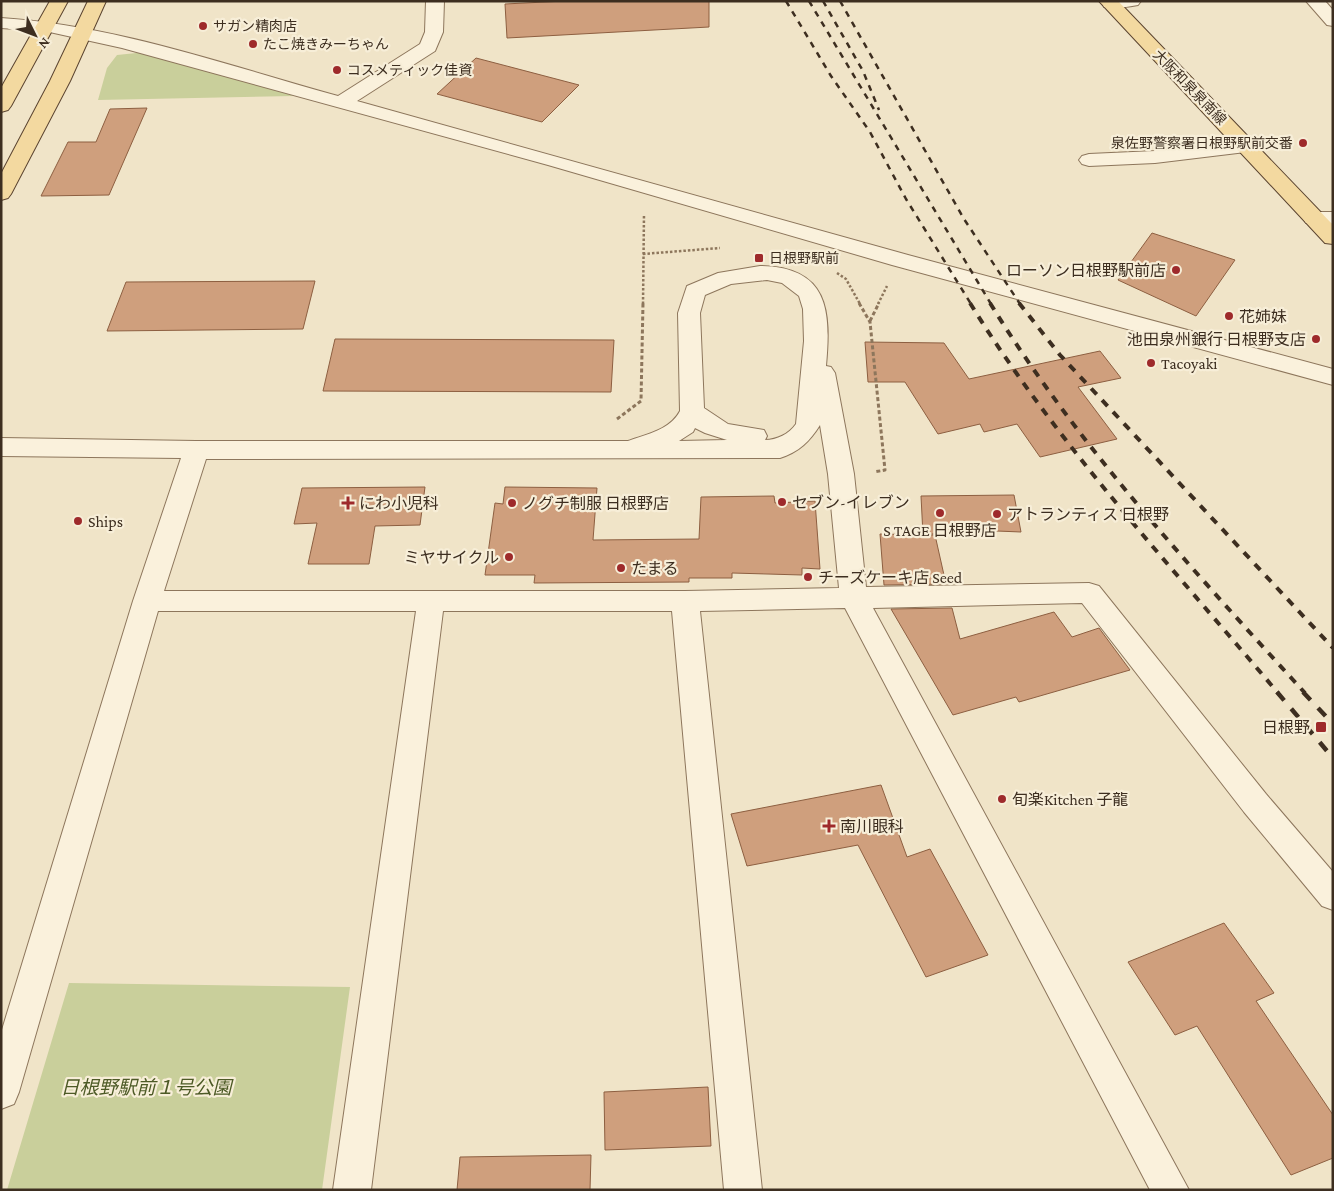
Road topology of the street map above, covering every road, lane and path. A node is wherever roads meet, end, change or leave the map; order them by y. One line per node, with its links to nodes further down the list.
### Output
1 (59, 1): 9 (main road)
2 (97, 1): 10 (main road)
3 (435, 1): 11 (street)
4 (1132, 1): 6 (street)
5 (1315, 1): 7 (street)
6 (1109, 2): 13 (main road, 大阪和泉泉南線)
7 (1333, 21)
8 (1, 23): 9 (street)
9 (45, 26): 10 (street); 12 (main road)
10 (82, 32): 11 (street); 16 (main road)
11 (340, 103): 15 (street)
12 (1, 106)
13 (1247, 147): 14 (street); 17 (main road, 大阪和泉泉南線)
14 (1089, 160)
15 (644, 186): 19 (street); 24 (path)
16 (1, 194)
17 (1323, 218): 18 (main road, 大阪和泉泉南線)
18 (1333, 238)
19 (900, 260): 20 (path); 22 (street)
20 (870, 322)
21 (816, 323): 23 (street); 25 (street); 29 (street)
22 (1333, 377)
23 (692, 411): 25 (street); 27 (street)
24 (612, 424)
25 (801, 435): 27 (street)
26 (1, 447): 28 (street)
27 (630, 449): 28 (street)
28 (196, 450): 31 (street)
29 (854, 599): 32 (street); 33 (street); 37 (street)
30 (431, 600): 31 (street); 32 (street); 35 (street)
31 (147, 601): 34 (street)
32 (685, 601): 36 (street)
33 (1333, 896)
34 (1, 1092)
35 (352, 1190)
36 (743, 1190)
37 (1170, 1190)

